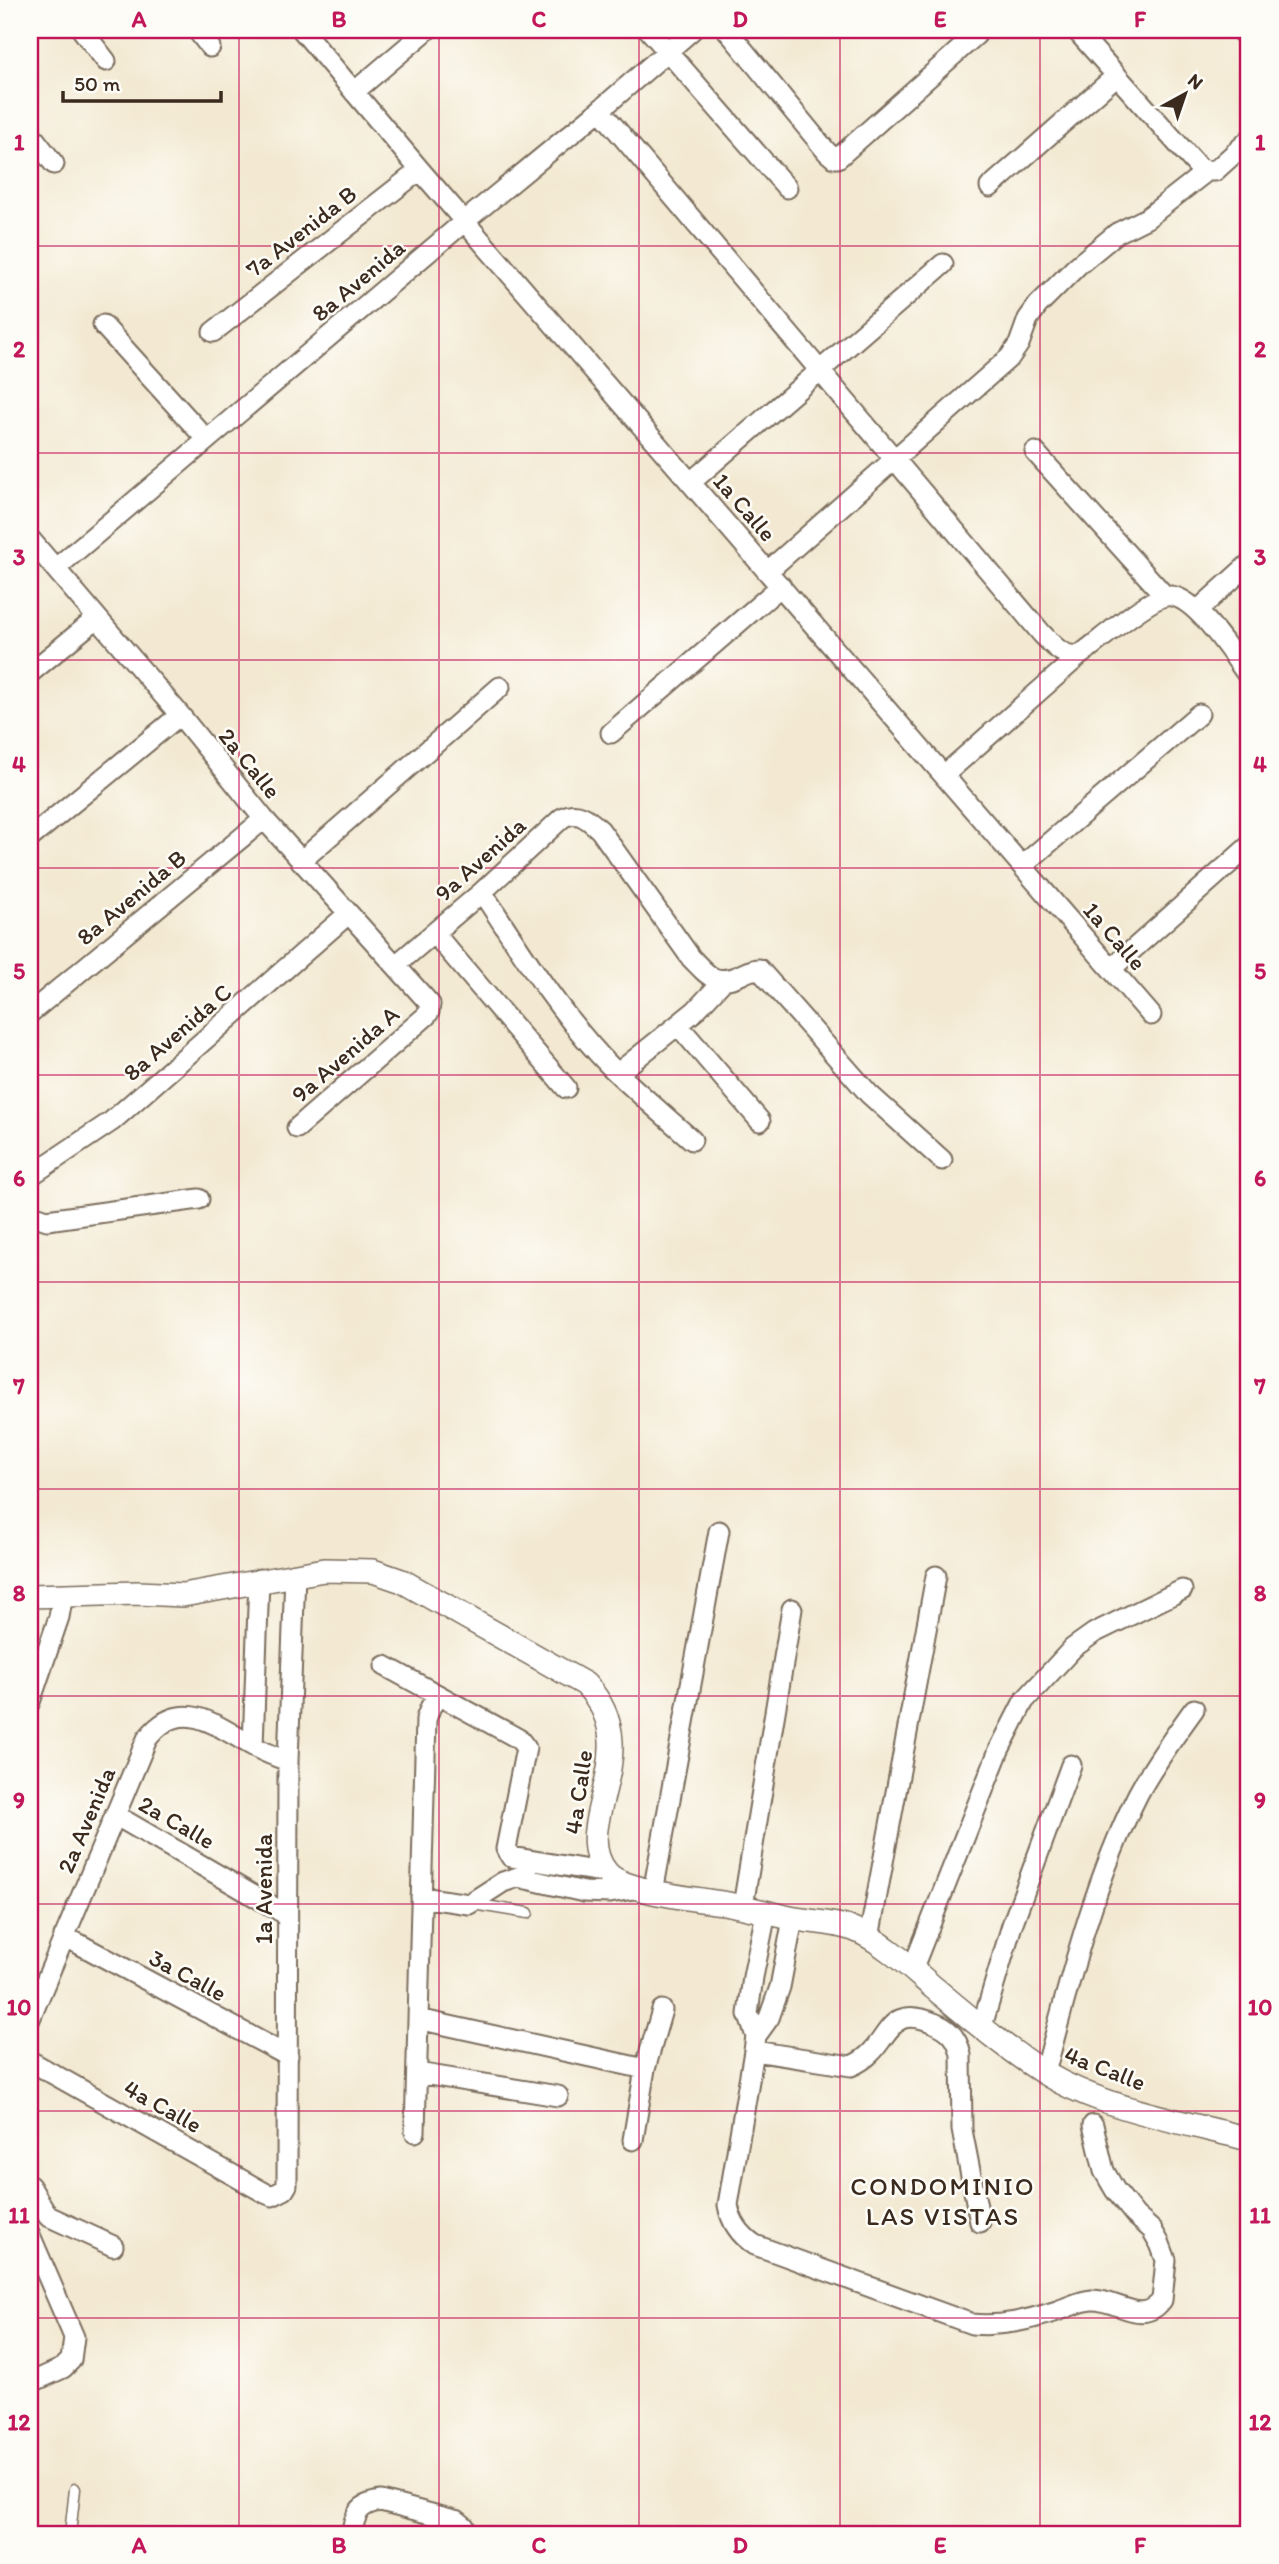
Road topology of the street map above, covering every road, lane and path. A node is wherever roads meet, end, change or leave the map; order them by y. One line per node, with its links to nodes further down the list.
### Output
1 (82, 30): 14 (street)
2 (197, 30): 12 (street)
3 (302, 30): 16 (street, 1a Calle)
4 (427, 30): 16 (street)
5 (649, 30): 13 (street)
6 (692, 30): 13 (street, 8a Avenida)
7 (1076, 30): 15 (street)
8 (1240, 30): 11 (street)
9 (731, 31): 10 (street)
10 (976, 35)
11 (1249, 40)
12 (210, 47)
13 (668, 51): 17 (street, 8a Avenida); 24 (street)
14 (106, 61)
15 (1116, 76): 22 (street); 23 (street)
16 (354, 92): 21 (street, 1a Calle)
17 (600, 110): 25 (street, 8a Avenida); 29 (street)
18 (30, 133): 20 (street)
19 (1249, 141): 22 (street)
20 (54, 164)
21 (420, 170): 25 (street, 1a Calle); 28 (street, 7a Avenida B)
22 (1207, 171): 32 (street)
23 (990, 187)
24 (788, 188)
25 (465, 221): 30 (street, 8a Avenida); 33 (street, 1a Calle)
26 (943, 264): 29 (street)
27 (103, 325): 30 (street)
28 (213, 332)
29 (820, 371): 32 (street); 33 (street)
30 (207, 440): 36 (street, 8a Avenida)
31 (1035, 452): 38 (street)
32 (894, 460): 37 (street); 41 (street)
33 (691, 482): 37 (street, 1a Calle)
34 (30, 538): 36 (street, 2a Calle)
35 (1249, 564): 39 (street)
36 (56, 569): 40 (street, 2a Calle)
37 (775, 578): 47 (street); 48 (street, 1a Calle)
38 (1165, 596): 39 (street); 41 (street)
39 (1198, 611): 43 (street)
40 (97, 618): 42 (street); 46 (street, 2a Calle)
41 (1080, 655): 48 (street)
42 (30, 673)
43 (1249, 677)
44 (500, 688): 52 (street)
45 (1199, 714): 53 (street)
46 (180, 715): 49 (street, 2a Calle); 50 (street)
47 (611, 733)
48 (944, 775): 53 (street, 1a Calle)
49 (264, 819): 52 (street, 2a Calle); 60 (street, 8a Avenida B)
50 (30, 838)
51 (1249, 846): 58 (street)
52 (301, 861): 55 (street, 2a Calle)
53 (1023, 866): 58 (street, 1a Calle)
54 (482, 892): 56 (street, 9a Avenida); 59 (street, 9a Avenida); 64 (street)
55 (348, 914): 57 (street, 2a Calle); 70 (street, 8a Avenida C)
56 (434, 933): 57 (street, 9a Avenida); 65 (street)
57 (396, 965): 62 (street, 2a Calle)
58 (1111, 968): 61 (street, 1a Calle)
59 (724, 981): 63 (street); 69 (street)
60 (30, 1013)
61 (1151, 1015)
62 (426, 1016): 67 (street, 9a Avenida A)
63 (678, 1025): 64 (street); 66 (street)
64 (618, 1073): 68 (street)
65 (566, 1088)
66 (760, 1121)
67 (297, 1128)
68 (692, 1140)
69 (942, 1160)
70 (30, 1176)
71 (199, 1199): 72 (street)
72 (30, 1214)
73 (719, 1531): 91 (street)
74 (295, 1574): 76 (street, 4a Calle); 86 (street, 1a Avenida); 90 (street, 4a Calle)
75 (936, 1576): 100 (street)
76 (259, 1579): 78 (street, 4a Calle); 85 (street)
77 (1182, 1590): 103 (street)
78 (63, 1594): 79 (street, 4a Calle); 83 (street)
79 (30, 1596)
80 (792, 1609): 94 (street)
81 (385, 1665): 82 (street)
82 (440, 1696): 89 (street); 92 (street)
83 (30, 1702)
84 (1194, 1709): 113 (street)
85 (253, 1746): 86 (street); 88 (street, 2a Avenida)
86 (288, 1761): 97 (street, 1a Avenida)
87 (1071, 1765): 107 (street)
88 (115, 1815): 97 (street, 2a Calle); 99 (street, 2a Avenida)
89 (528, 1870): 90 (street); 91 (street); 93 (street)
90 (607, 1873): 91 (street, 4a Calle)
91 (646, 1890): 94 (street, 4a Calle)
92 (421, 1897): 93 (street); 106 (street)
93 (469, 1904): 95 (lane)
94 (743, 1906): 96 (street, 4a Calle)
95 (528, 1913)
96 (766, 1913): 98 (street, 4a Calle); 101 (street)
97 (287, 1915): 109 (street, 1a Avenida)
98 (793, 1919): 100 (street, 4a Calle); 102 (street)
99 (64, 1936): 105 (street, 2a Avenida); 109 (street, 3a Calle)
100 (869, 1938): 103 (street, 4a Calle)
101 (757, 1958): 102 (street); 108 (street)
102 (785, 1961): 108 (street)
103 (912, 1970): 107 (street, 4a Calle)
104 (662, 2010): 111 (street)
105 (30, 2019)
106 (418, 2019): 111 (street); 112 (street)
107 (982, 2026): 113 (street, 4a Calle)
108 (755, 2044): 115 (street); 121 (street)
109 (288, 2056): 120 (street, 1a Avenida)
110 (30, 2061): 120 (street, 4a Calle)
111 (645, 2069): 118 (street)
112 (417, 2073): 114 (street); 116 (street)
113 (1045, 2073): 117 (street, 4a Calle)
114 (558, 2096)
115 (1093, 2125)
116 (415, 2132)
117 (1249, 2138)
118 (633, 2140)
119 (30, 2186): 123 (street)
120 (272, 2196)
121 (980, 2222)
122 (30, 2235): 124 (street)
123 (113, 2246)
124 (30, 2383)
125 (75, 2489): 127 (lane)
126 (464, 2532): 128 (street)
127 (70, 2534)
128 (351, 2534)

